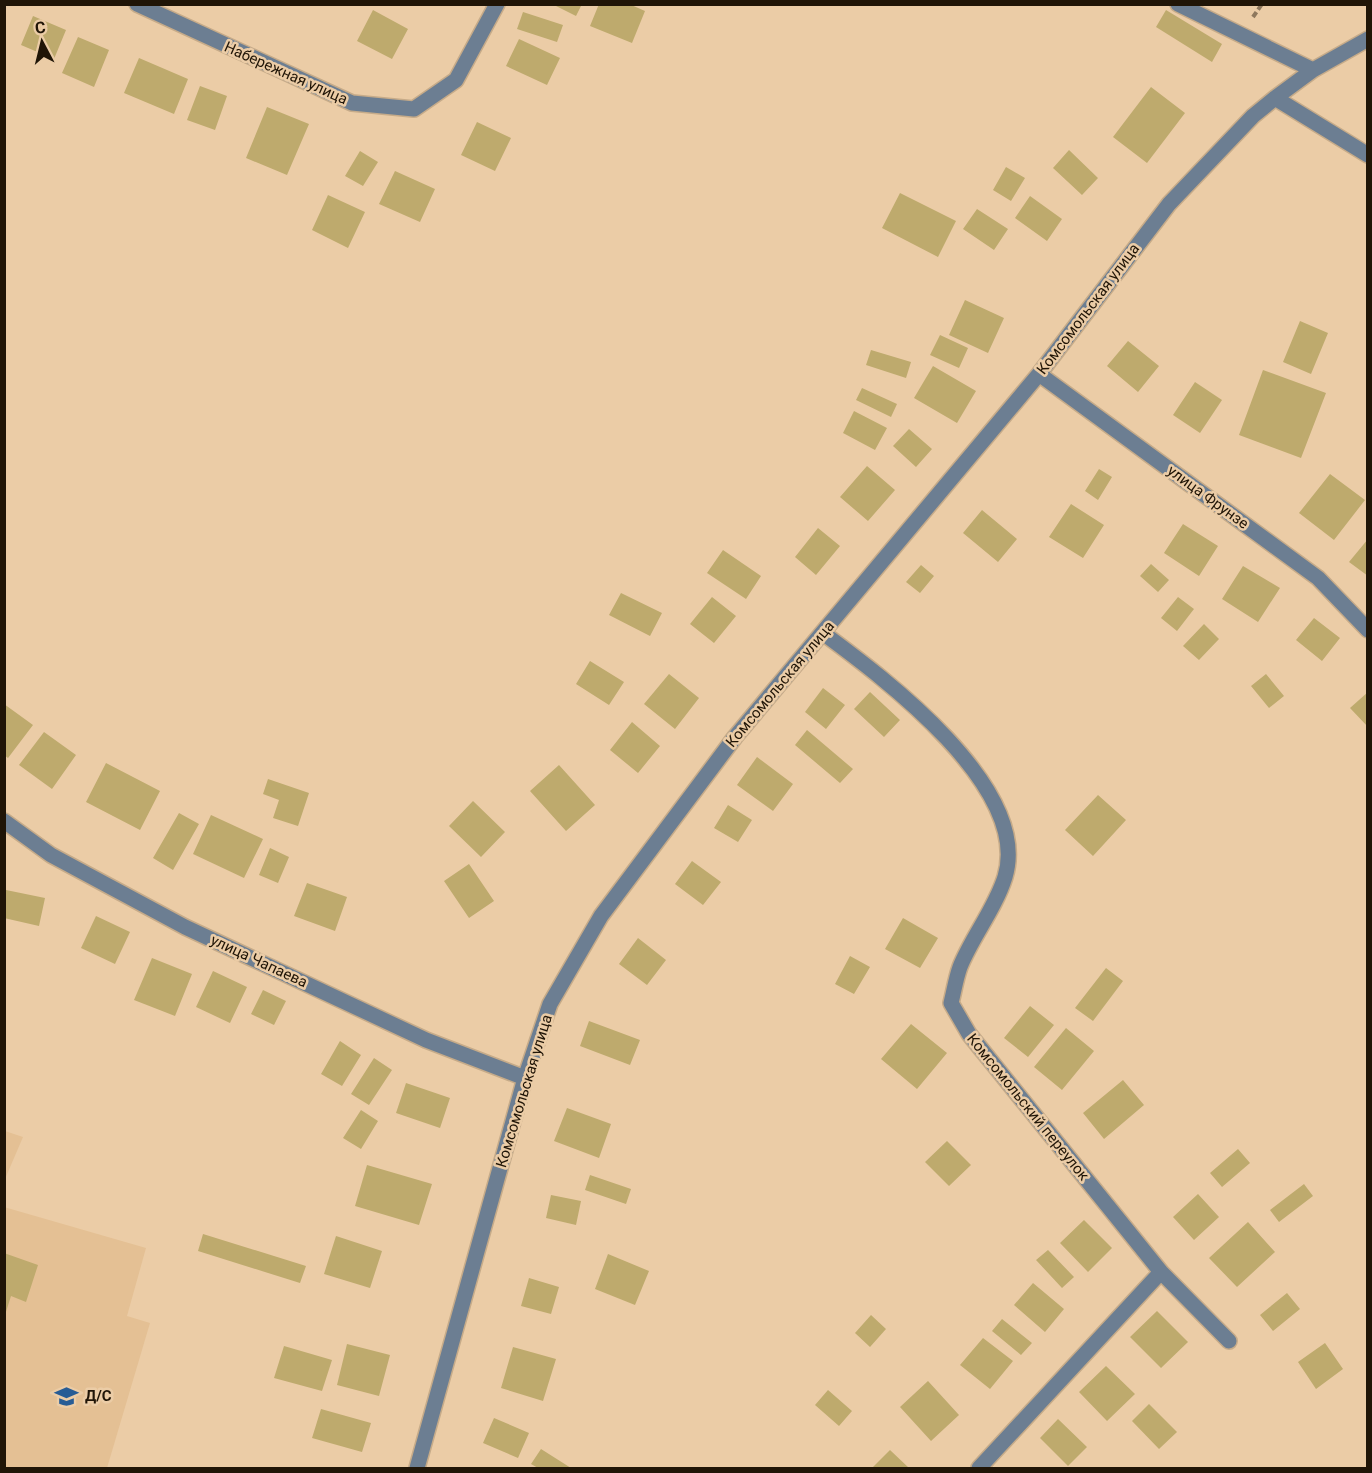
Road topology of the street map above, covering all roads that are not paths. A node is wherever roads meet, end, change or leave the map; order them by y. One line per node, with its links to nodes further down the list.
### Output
1 (137, 4): 2 (street, Набережная улица)
2 (498, 4)
3 (1178, 4): 5 (street)
4 (1368, 39): 5 (street, Комсомольская улица)
5 (1313, 70): 6 (street, Комсомольская улица)
6 (1275, 98): 7 (street); 8 (street, Комсомольская улица)
7 (1368, 155)
8 (1039, 374): 9 (street, улица Фрунзе); 10 (street, Комсомольская улица)
9 (1368, 630)
10 (823, 633): 12 (street, Комсомольская улица); 13 (street, Комсомольский переулок)
11 (4, 821): 12 (street, улица Чапаева)
12 (525, 1078): 15 (street, Комсомольская улица)
13 (1161, 1272): 14 (street, Комсомольский переулок); 16 (street)
14 (1229, 1341)
15 (417, 1468)
16 (979, 1468)

